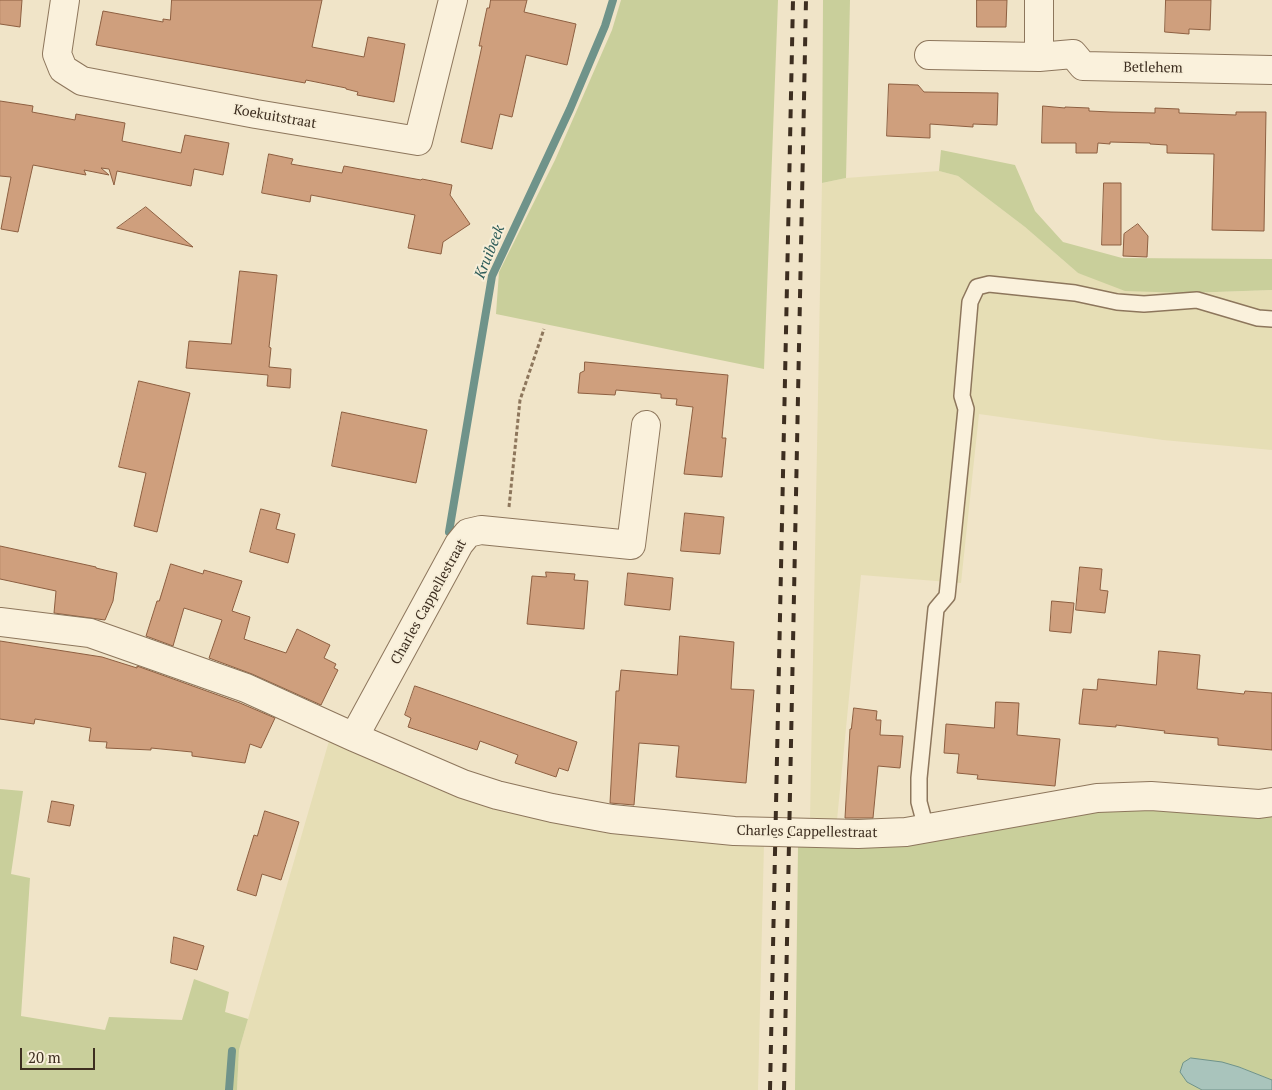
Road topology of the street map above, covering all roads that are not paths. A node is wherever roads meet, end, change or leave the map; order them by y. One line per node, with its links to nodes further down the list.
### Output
1 (65, 0): 2 (street, Koekuitstraat)
2 (453, 0)
3 (1039, 0): 5 (street)
4 (929, 56): 5 (street, Betlehem)
5 (1039, 57): 6 (street, Betlehem)
6 (1272, 70)
7 (1272, 319): 12 (lane)
8 (646, 425): 10 (street, Charles Cappellestraat)
9 (0, 622): 10 (street, Charles Cappellestraat)
10 (354, 737): 12 (street, Charles Cappellestraat)
11 (1272, 802): 12 (street, Charles Cappellestraat)
12 (926, 828)

